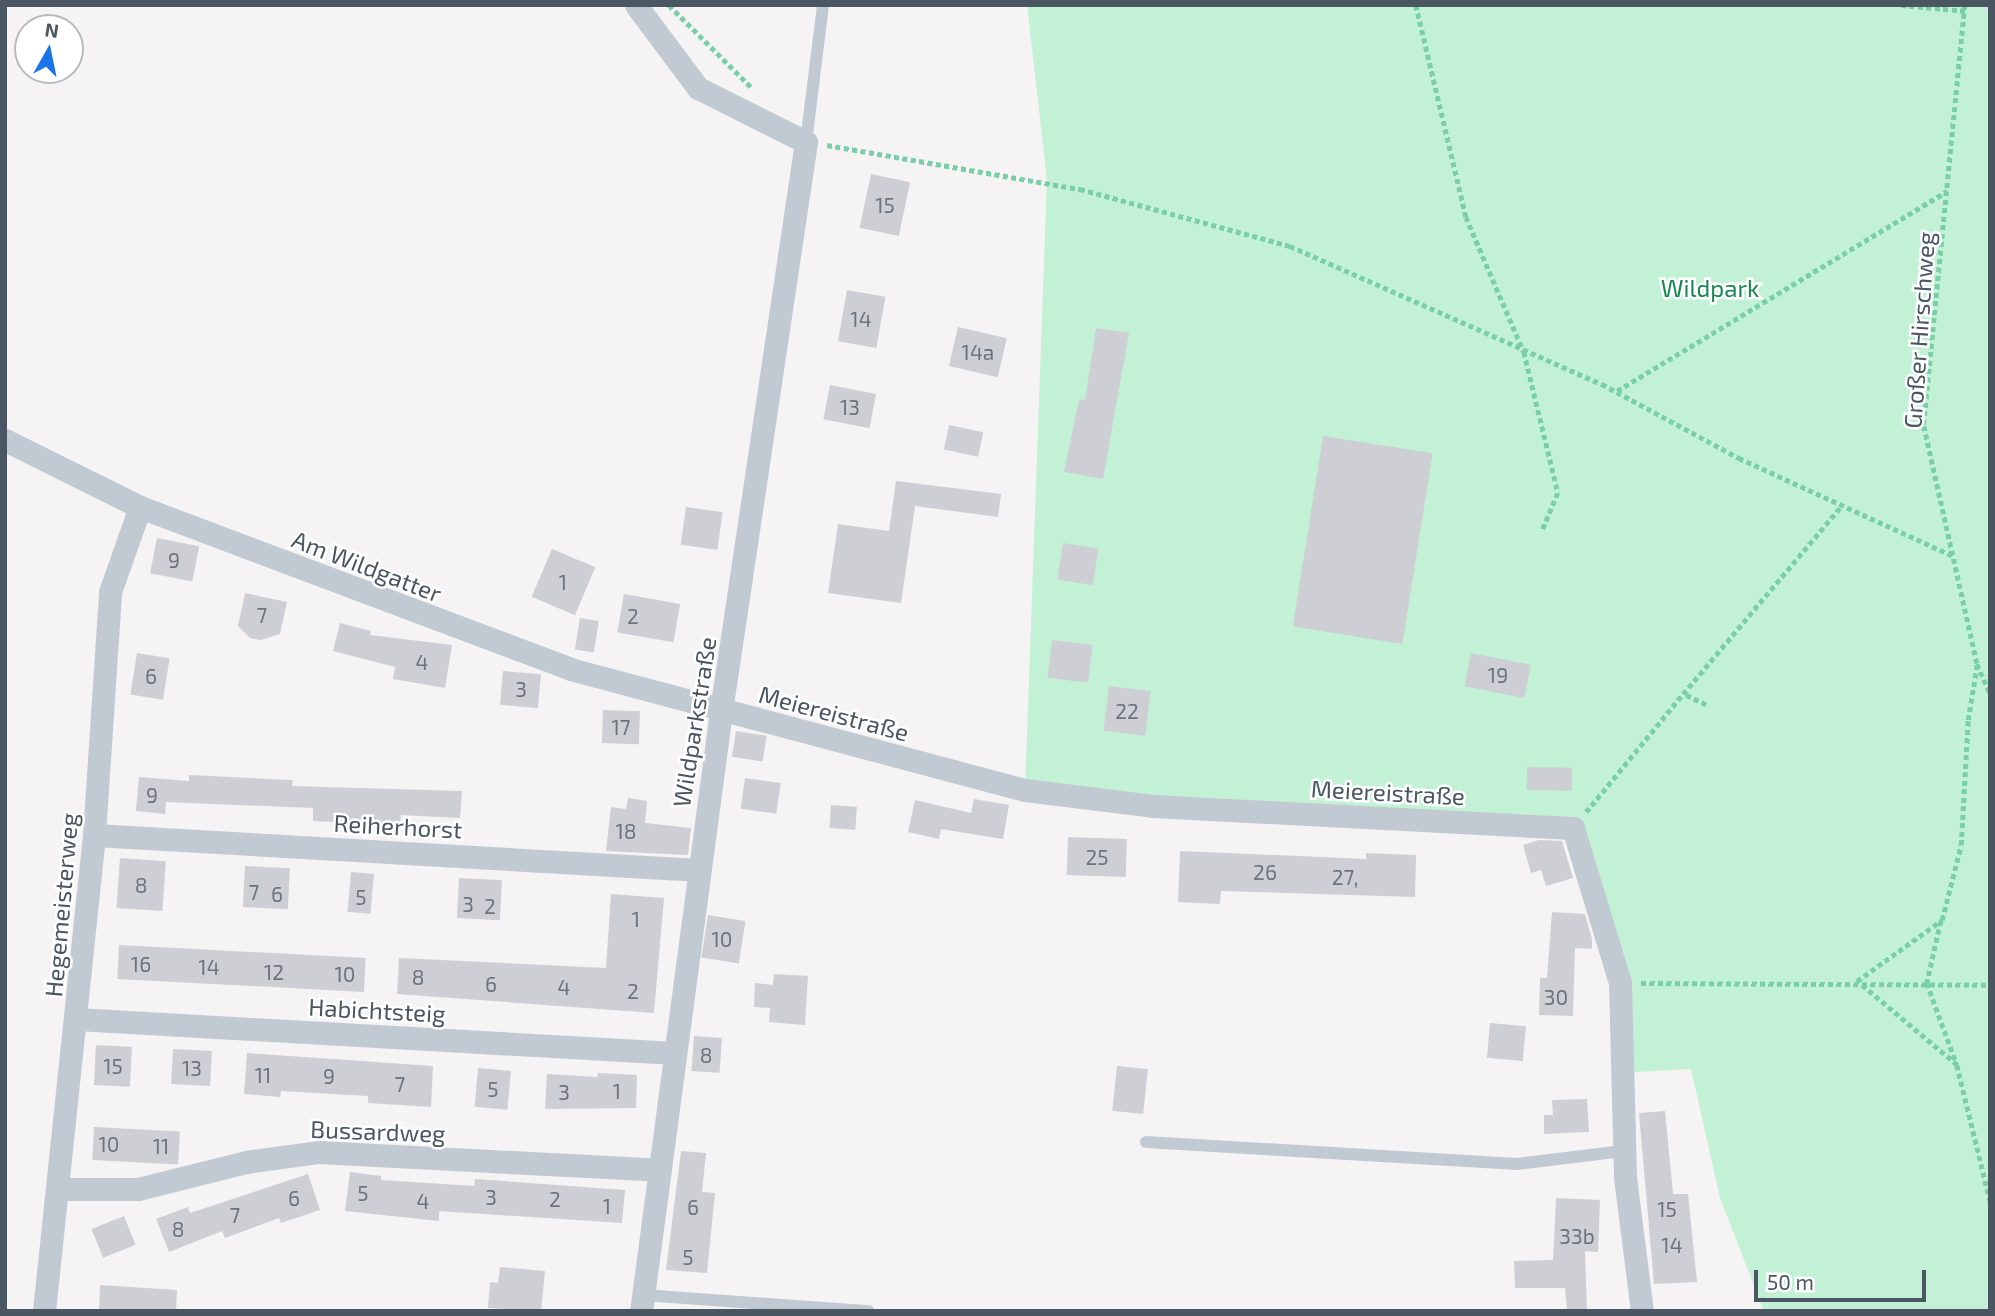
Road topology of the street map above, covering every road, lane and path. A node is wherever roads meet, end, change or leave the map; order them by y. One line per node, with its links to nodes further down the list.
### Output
1 (636, 5): 8 (street)
2 (670, 5): 7 (path)
3 (823, 5): 8 (lane)
4 (1416, 5): 10 (path)
5 (1901, 5): 6 (path)
6 (1966, 8): 9 (path, Großer Hirschweg)
7 (757, 93)
8 (806, 142): 10 (path); 21 (street, Wildparkstraße)
9 (1947, 191): 11 (path); 16 (path, Großer Hirschweg)
10 (1524, 352): 11 (path); 15 (path)
11 (1616, 392): 13 (path)
12 (5, 440): 14 (street, Am Wildgatter)
13 (1842, 505): 16 (path); 19 (path)
14 (140, 507): 21 (street, Am Wildgatter); 23 (street, Hegemeisterweg)
15 (1542, 531)
16 (1953, 556): 17 (path, Großer Hirschweg)
17 (1977, 664): 18 (path, Großer Hirschweg); 25 (path)
18 (1990, 693)
19 (1683, 694): 20 (path); 22 (path)
20 (1706, 705)
21 (721, 711): 22 (street, Meiereistraße); 24 (street, Wildparkstraße)
22 (1573, 828): 27 (street)
23 (94, 835): 24 (street, Reiherhorst); 30 (street, Hegemeisterweg)
24 (699, 870): 31 (street, Wildparkstraße)
25 (1942, 920): 26 (path); 28 (path)
26 (1857, 981): 27 (path); 28 (path); 32 (path)
27 (1620, 983): 34 (street)
28 (1927, 983): 29 (path); 32 (path)
29 (1990, 985)
30 (76, 1019): 31 (street, Habichtsteig); 36 (street, Hegemeisterweg)
31 (675, 1053): 35 (street, Wildparkstraße)
32 (1957, 1065): 37 (path)
33 (1146, 1142): 34 (lane)
34 (1623, 1151): 41 (street)
35 (660, 1170): 36 (street, Bussardweg); 38 (street, Wildparkstraße)
36 (57, 1189): 39 (street, Hegemeisterweg)
37 (1990, 1200)
38 (642, 1303): 40 (lane)
39 (44, 1311)
40 (868, 1311)
41 (1642, 1311)

